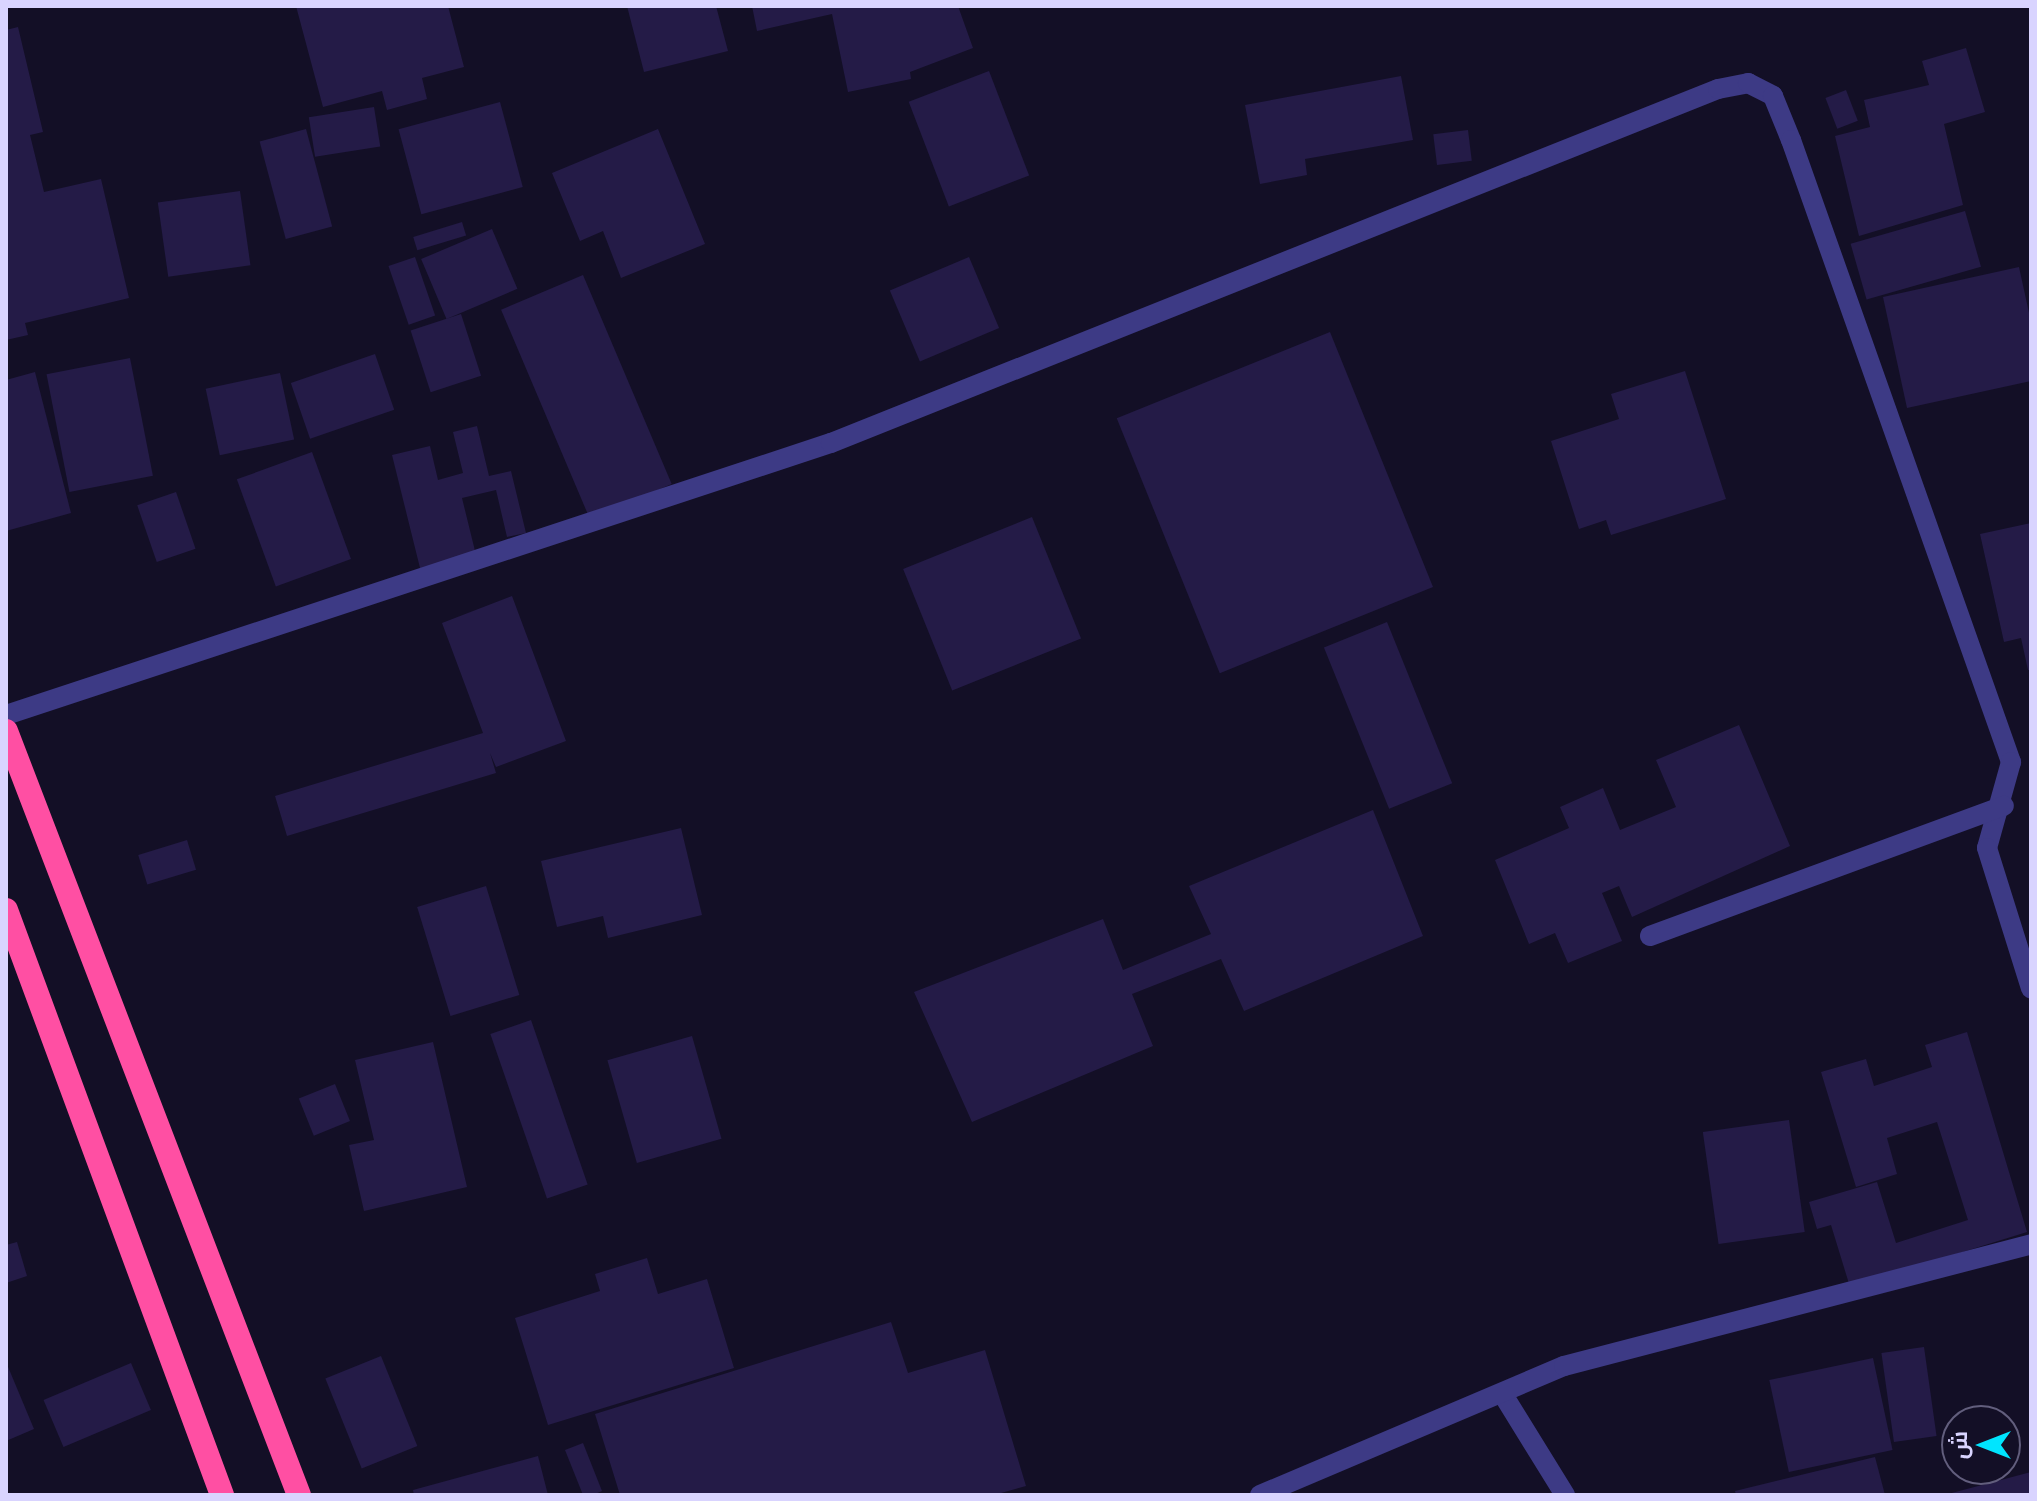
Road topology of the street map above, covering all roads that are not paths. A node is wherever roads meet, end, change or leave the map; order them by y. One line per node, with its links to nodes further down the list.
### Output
1 (6, 715): 3 (street)
2 (6, 731): 10 (highway)
3 (2004, 806): 5 (street); 6 (street)
4 (6, 910): 9 (highway)
5 (1650, 936)
6 (2031, 988)
7 (2031, 1244): 8 (street)
8 (1502, 1393): 11 (street); 12 (street)
9 (222, 1495)
10 (299, 1495)
11 (1260, 1495)
12 (1565, 1495)

